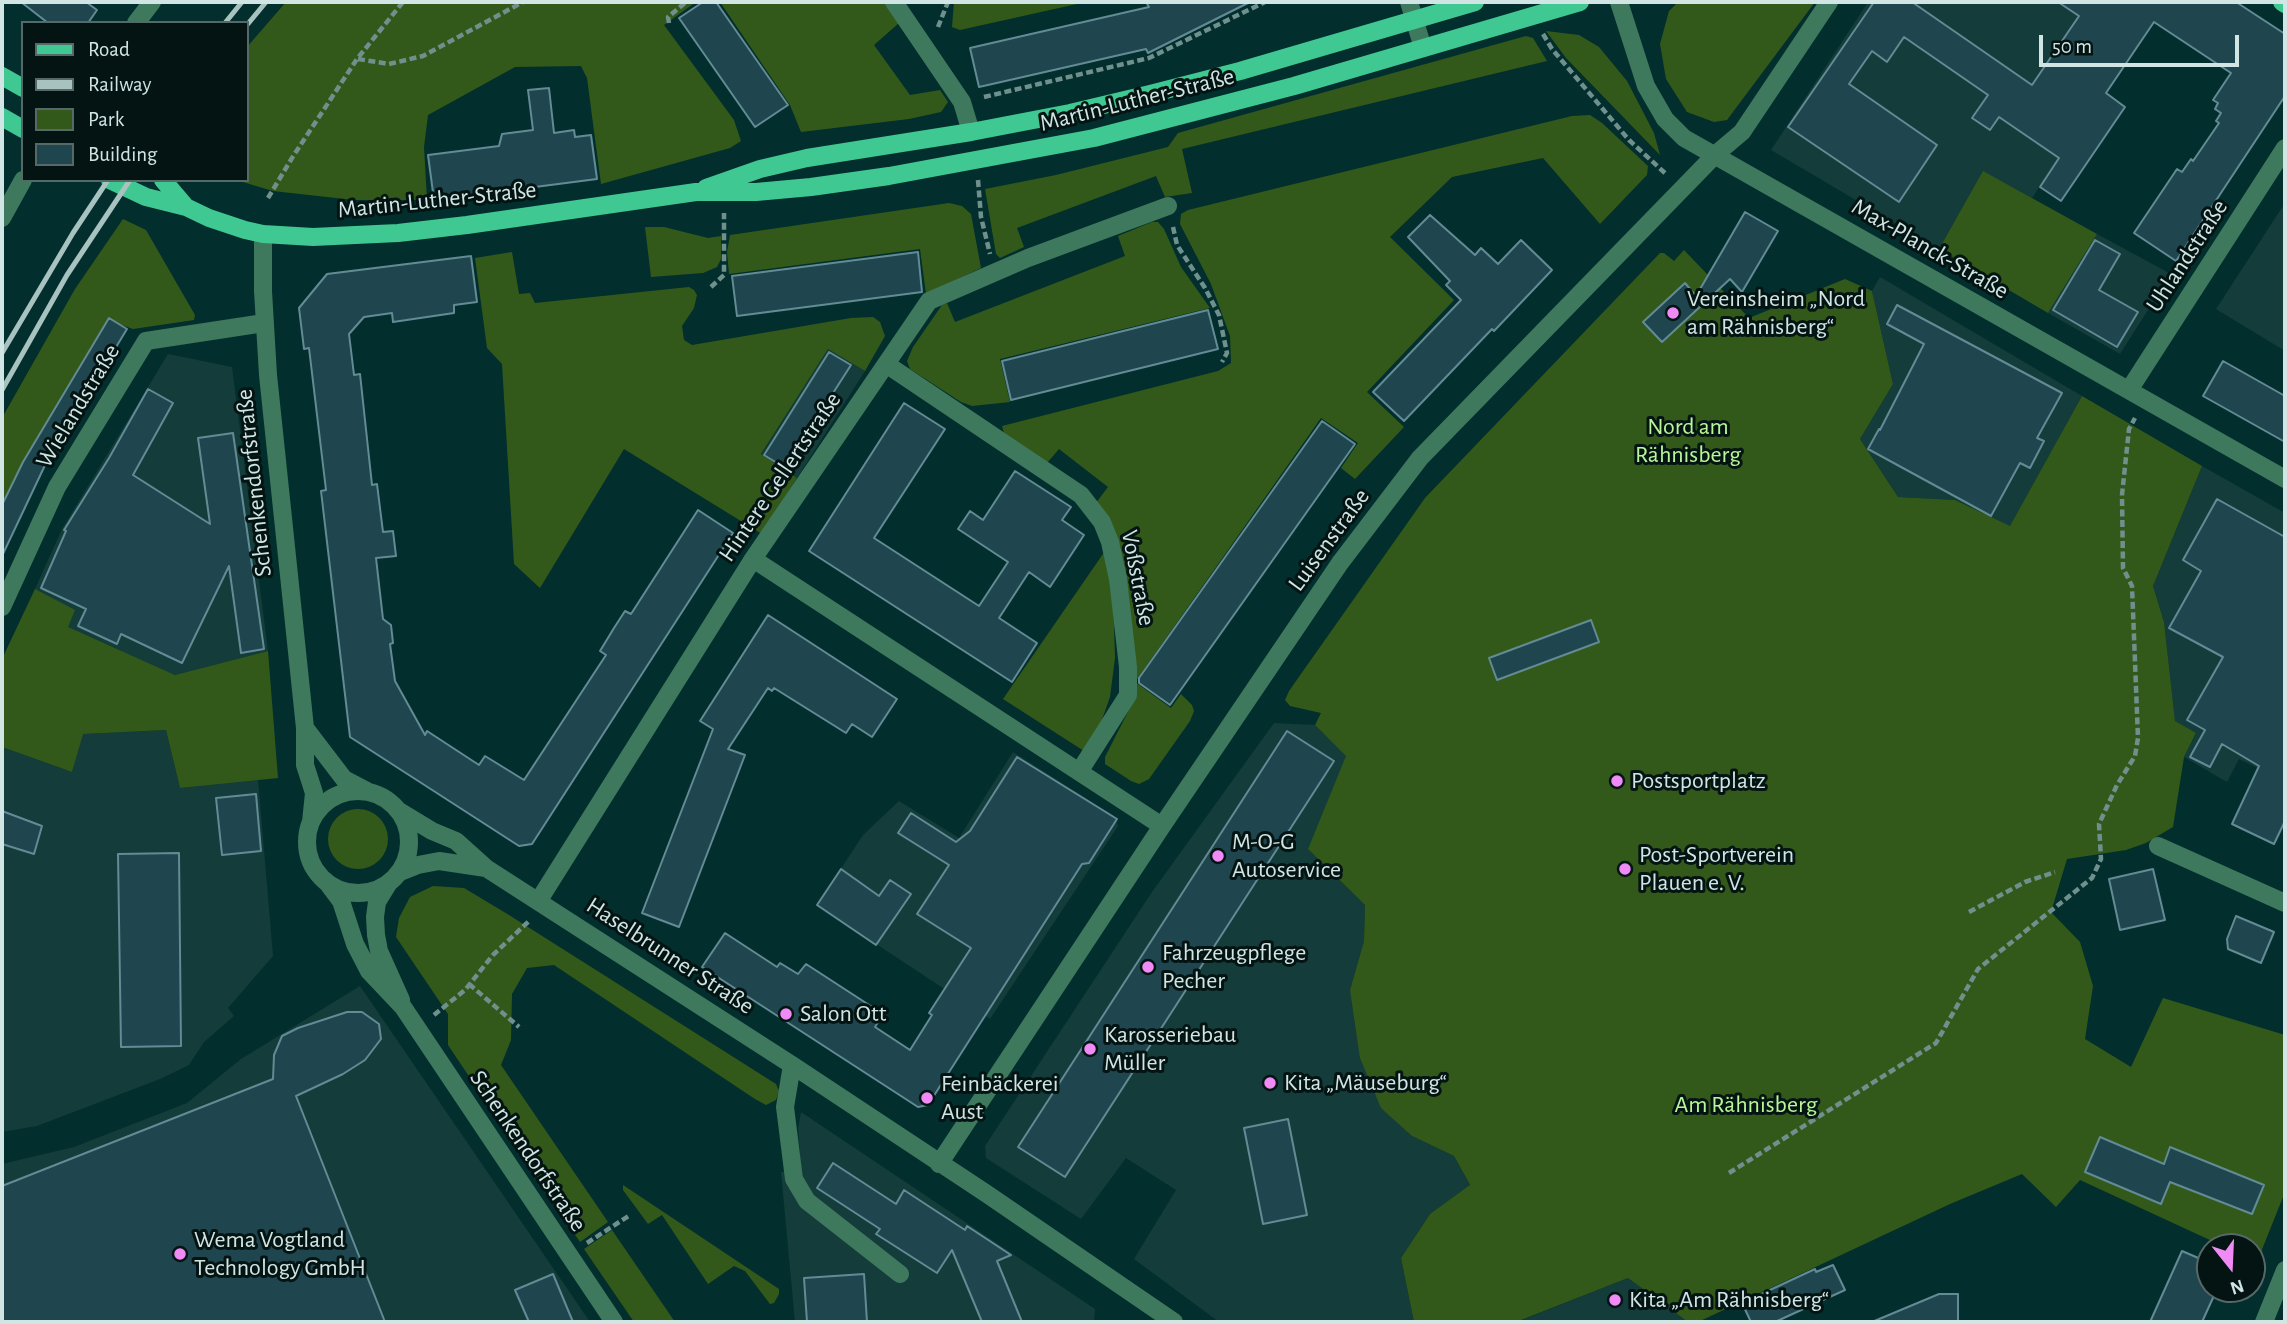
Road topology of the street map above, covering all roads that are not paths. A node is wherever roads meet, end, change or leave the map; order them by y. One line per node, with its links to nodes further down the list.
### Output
1 (152, 2): 9 (street)
2 (894, 2): 15 (street)
3 (1409, 2): 8 (street)
4 (1475, 2): 8 (main road, Martin-Luther-Straße)
5 (1580, 2): 10 (main road, Martin-Luther-Straße)
6 (1619, 2): 17 (street, Max-Planck-Straße)
7 (1829, 2): 17 (street, Luisenstraße)
8 (1415, 20): 10 (street); 15 (main road, Martin-Luther-Straße)
9 (138, 21)
10 (1423, 48): 21 (main road, Martin-Luther-Straße)
11 (2, 76): 12 (main road)
12 (21, 87)
13 (2, 117): 14 (main road)
14 (21, 128)
15 (971, 132): 21 (main road, Martin-Luther-Straße)
16 (2285, 148): 28 (street, Uhlandstraße)
17 (1716, 154): 28 (street, Max-Planck-Straße); 37 (street, Luisenstraße)
18 (22, 182): 24 (street)
19 (114, 182): 23 (main road, Martin-Luther-Straße)
20 (165, 182): 23 (main road, Martin-Luther-Straße)
21 (696, 192): 25 (main road, Martin-Luther-Straße)
22 (1168, 206): 27 (street, Hintere Gellertstraße)
23 (186, 207): 25 (main road, Martin-Luther-Straße)
24 (2, 218)
25 (263, 234): 26 (street, Schenkendorfstraße)
26 (264, 323): 31 (street, Wielandstraße); 32 (street, Schenkendorfstraße)
27 (886, 364): 30 (street, Hintere Gellertstraße); 33 (street, Voßstraße)
28 (2137, 395): 29 (street, Max-Planck-Straße)
29 (2285, 479)
30 (753, 559): 33 (street); 42 (street, Hintere Gellertstraße)
31 (2, 607)
32 (305, 728): 34 (street); 36 (street, Schenkendorfstraße)
33 (1079, 772): 37 (street)
34 (369, 792): 35 (street); 36 (street)
35 (399, 811): 39 (street, Haselbrunner Straße); 40 (street, Schenkendorfstraße)
36 (311, 822): 41 (street, Schenkendorfstraße)
37 (1162, 826): 46 (street, Luisenstraße)
38 (2158, 846): 43 (street)
39 (486, 868): 40 (street, Haselbrunner Straße); 42 (street, Haselbrunner Straße)
40 (393, 879): 41 (street); 44 (street, Schenkendorfstraße)
41 (329, 885): 44 (street, Schenkendorfstraße)
42 (539, 900): 45 (street, Haselbrunner Straße)
43 (2285, 903)
44 (403, 1007): 49 (street, Schenkendorfstraße)
45 (792, 1065): 46 (street, Haselbrunner Straße); 48 (street)
46 (939, 1164): 50 (street, Haselbrunner Straße)
47 (2285, 1270): 51 (street)
48 (900, 1274)
49 (614, 1322)
50 (1174, 1322)
51 (2264, 1322)

